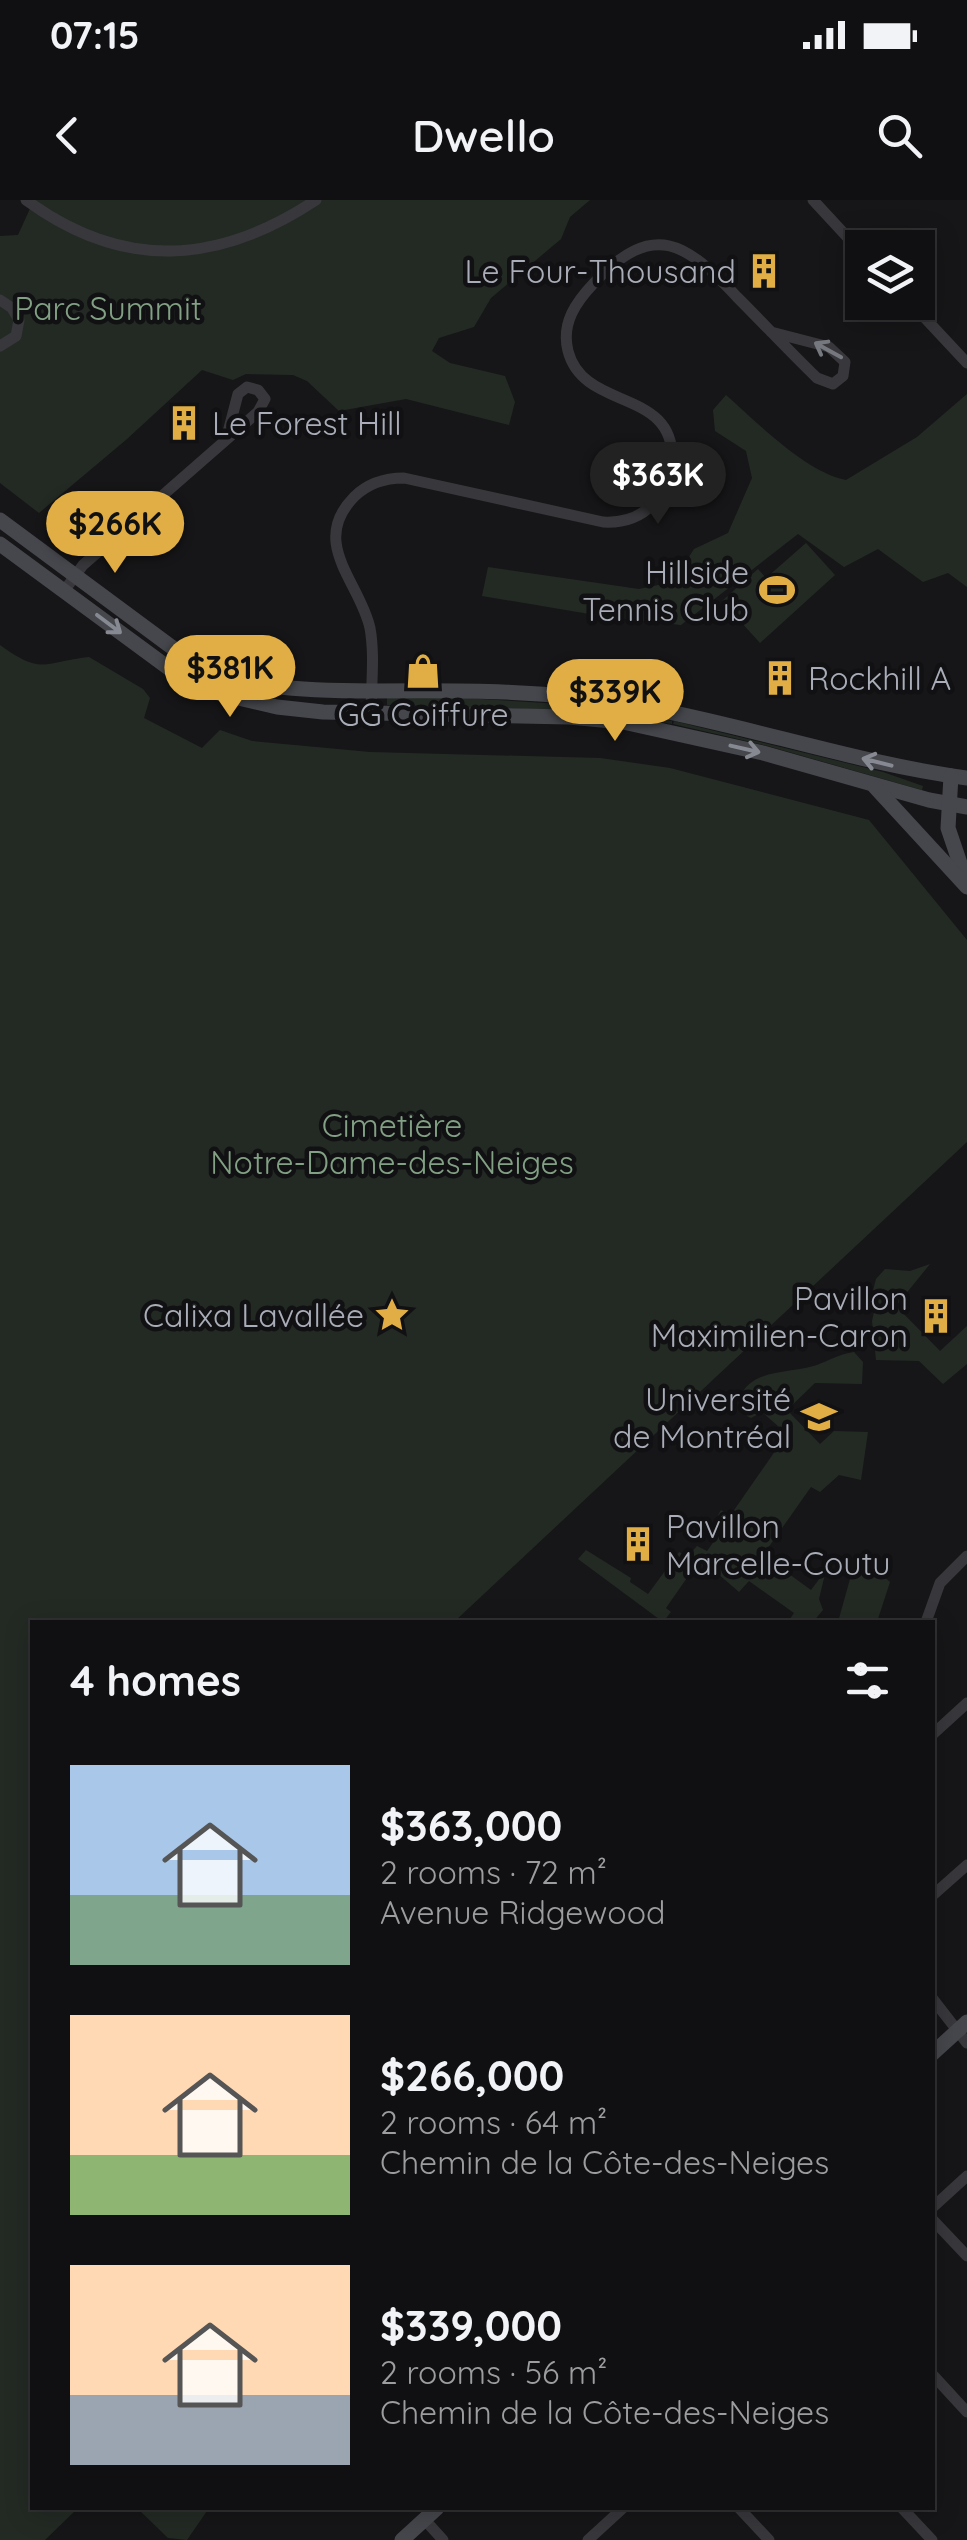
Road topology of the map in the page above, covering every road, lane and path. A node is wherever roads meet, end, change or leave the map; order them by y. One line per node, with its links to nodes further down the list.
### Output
1 (316, 200): 3 (street)
2 (813, 200): 4 (street)
3 (30, 203)
4 (845, 235)
5 (0, 300): 8 (street)
6 (927, 320): 9 (street)
7 (771, 332): 7 (street, one-way to 7); 15 (street)
8 (0, 346)
9 (967, 363)
10 (227, 436): 13 (street)
11 (0, 520): 13 (main road)
12 (0, 544): 14 (main road)
13 (75, 575): 14 (street); 15 (main road)
14 (64, 590): 16 (main road, one-way to 16)
15 (371, 690): 16 (street); 17 (main road, one-way to 15)
16 (371, 714): 18 (main road, one-way to 18)
17 (959, 777): 19 (main road)
18 (872, 784): 19 (main road); 21 (main road)
19 (948, 804): 20 (main road); 21 (main road)
20 (967, 807)
21 (967, 884)
22 (967, 1556): 23 (street)
23 (927, 1620)
24 (967, 1704): 25 (street)
25 (935, 1732)
26 (967, 1865): 27 (street)
27 (935, 1893)
28 (935, 2001): 29 (street)
29 (964, 2032): 30 (main road)
30 (935, 2052)
31 (967, 2176): 32 (street)
32 (935, 2205)
33 (935, 2223): 34 (street)
34 (967, 2256)
35 (935, 2377): 36 (street)
36 (967, 2412)
37 (435, 2510): 41 (main road)
38 (622, 2510): 42 (street)
39 (741, 2510): 46 (street)
40 (904, 2510): 47 (street)
41 (424, 2520): 43 (main road); 44 (street)
42 (603, 2535): 45 (street)
43 (402, 2540)
44 (442, 2540)
45 (588, 2540)
46 (769, 2540)
47 (932, 2540)

